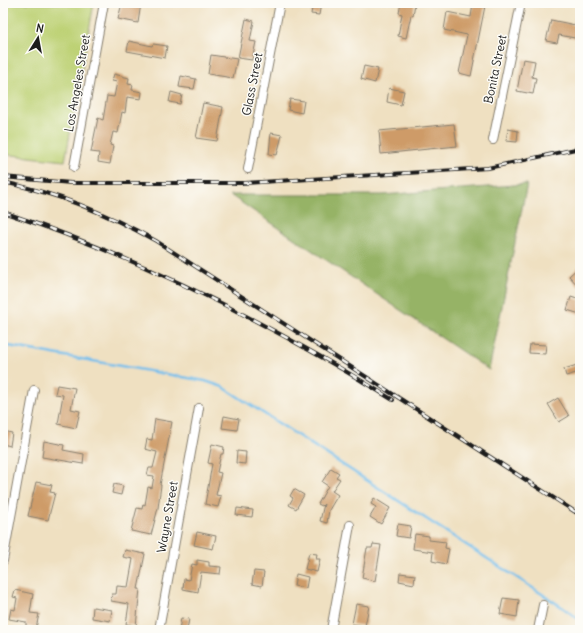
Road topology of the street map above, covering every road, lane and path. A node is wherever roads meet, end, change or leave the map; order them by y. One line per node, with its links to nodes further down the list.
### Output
1 (104, 3): 5 (street, Los Angeles Street)
2 (280, 3): 6 (street, Glass Street)
3 (521, 3): 4 (street, Bonita Street)
4 (493, 140)
5 (74, 167)
6 (248, 169)
7 (34, 390): 10 (street)
8 (199, 408): 12 (street, Wayne Street)
9 (350, 525): 13 (street)
10 (3, 561)
11 (543, 604): 14 (street)
12 (159, 630)
13 (331, 630)
14 (538, 630)

